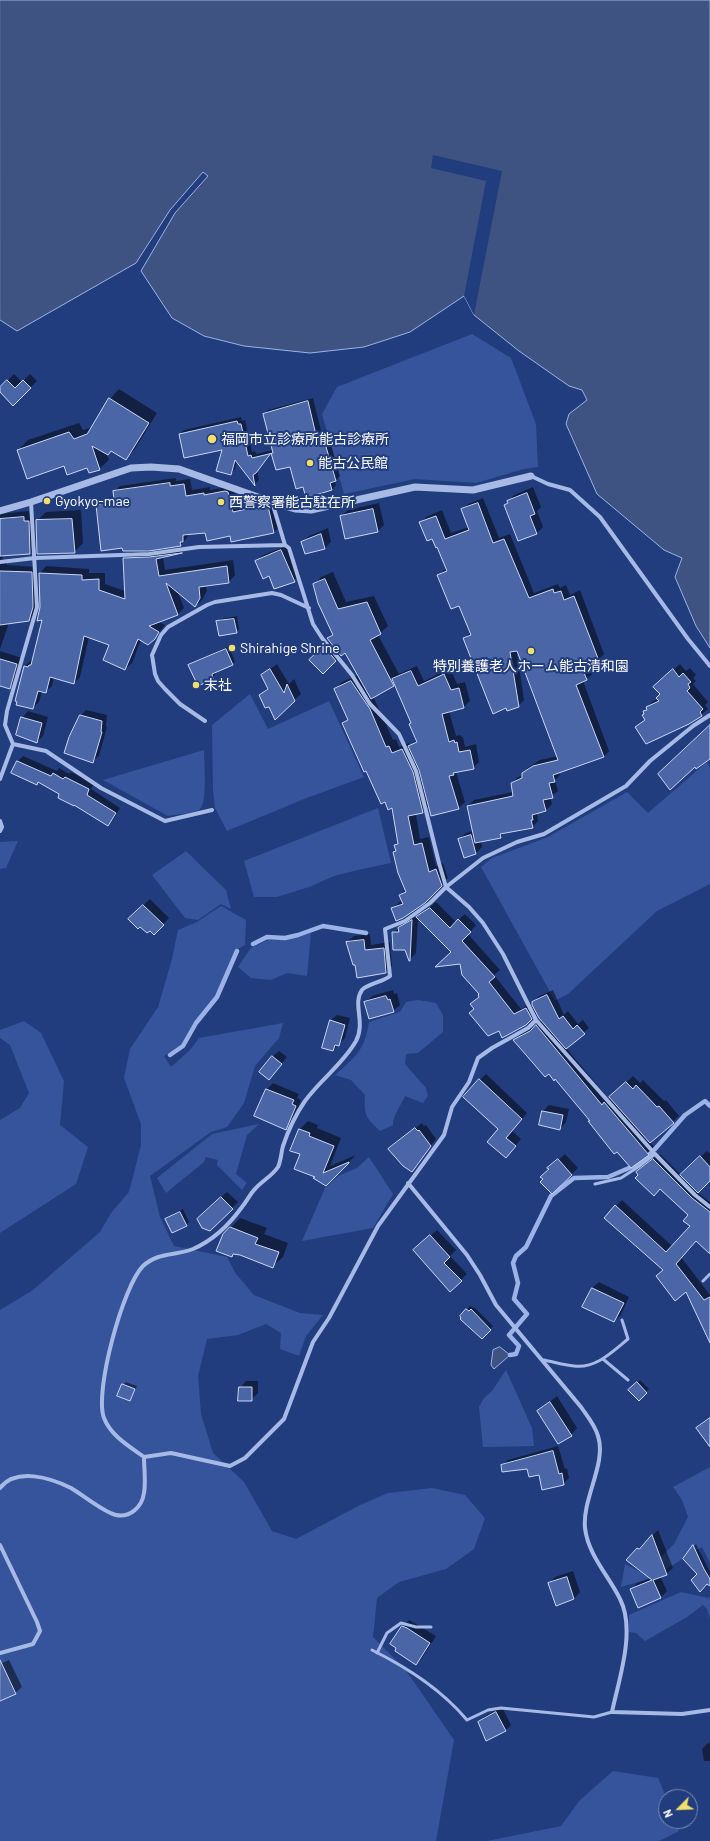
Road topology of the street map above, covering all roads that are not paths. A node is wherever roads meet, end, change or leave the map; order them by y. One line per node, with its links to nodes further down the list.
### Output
1 (532, 476): 3 (street); 9 (street)
2 (31, 502): 3 (street); 4 (street); 6 (street)
3 (272, 502): 5 (street)
4 (0, 511)
5 (285, 545): 6 (street); 8 (street)
6 (35, 558): 7 (street); 12 (street)
7 (0, 562)
8 (309, 608): 11 (street); 17 (street)
9 (710, 666)
10 (710, 715): 17 (street)
11 (205, 721)
12 (13, 744): 13 (street); 14 (street)
13 (0, 779)
14 (212, 810)
15 (0, 821): 16 (street)
16 (0, 831)
17 (446, 887): 18 (street); 29 (street)
18 (536, 1020): 19 (street); 20 (street)
19 (656, 1154): 21 (lane); 22 (street)
20 (408, 1183): 27 (street); 29 (street)
21 (595, 1184)
22 (710, 1207)
23 (710, 1274): 24 (lane)
24 (703, 1281)
25 (622, 1320): 26 (lane)
26 (602, 1359): 27 (lane); 28 (lane)
27 (544, 1360): 37 (street)
28 (628, 1380)
29 (144, 1457): 30 (street)
30 (0, 1488)
31 (0, 1545): 34 (street)
32 (431, 1627): 35 (lane)
33 (372, 1650): 35 (lane)
34 (0, 1653)
35 (377, 1653): 37 (lane)
36 (710, 1710): 37 (street)
37 (612, 1712)

